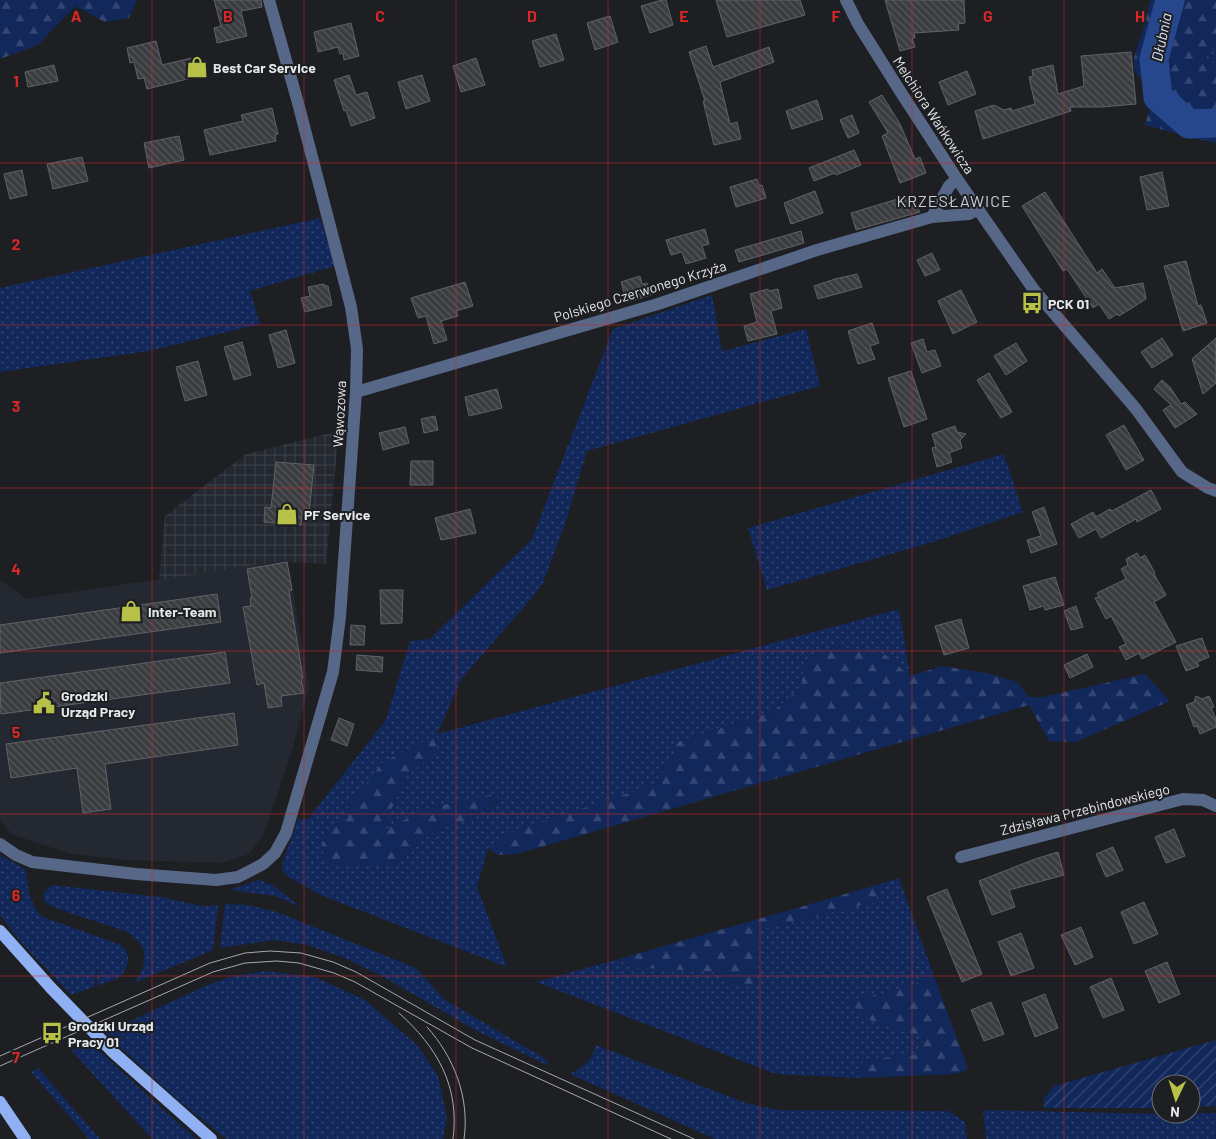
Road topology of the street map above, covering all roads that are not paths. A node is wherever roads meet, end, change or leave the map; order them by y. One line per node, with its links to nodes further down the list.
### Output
1 (269, 0): 6 (street, Wąwozowa)
2 (846, 0): 3 (street, Melchiora Wańkowicza)
3 (957, 178): 4 (street, Melchiora Wańkowicza); 5 (street)
4 (978, 209): 5 (street, Polskiego Czerwonego Krzyża); 7 (street, Melchiora Wańkowicza)
5 (932, 217): 6 (street, Polskiego Czerwonego Krzyża)
6 (356, 392): 9 (street, Wąwozowa)
7 (1216, 490)
8 (1216, 806): 10 (street, Zdzisława Przebindowskiego)
9 (0, 844)
10 (961, 856)
11 (0, 931): 14 (main road)
12 (0, 1102): 13 (main road)
13 (25, 1139)
14 (211, 1139)

